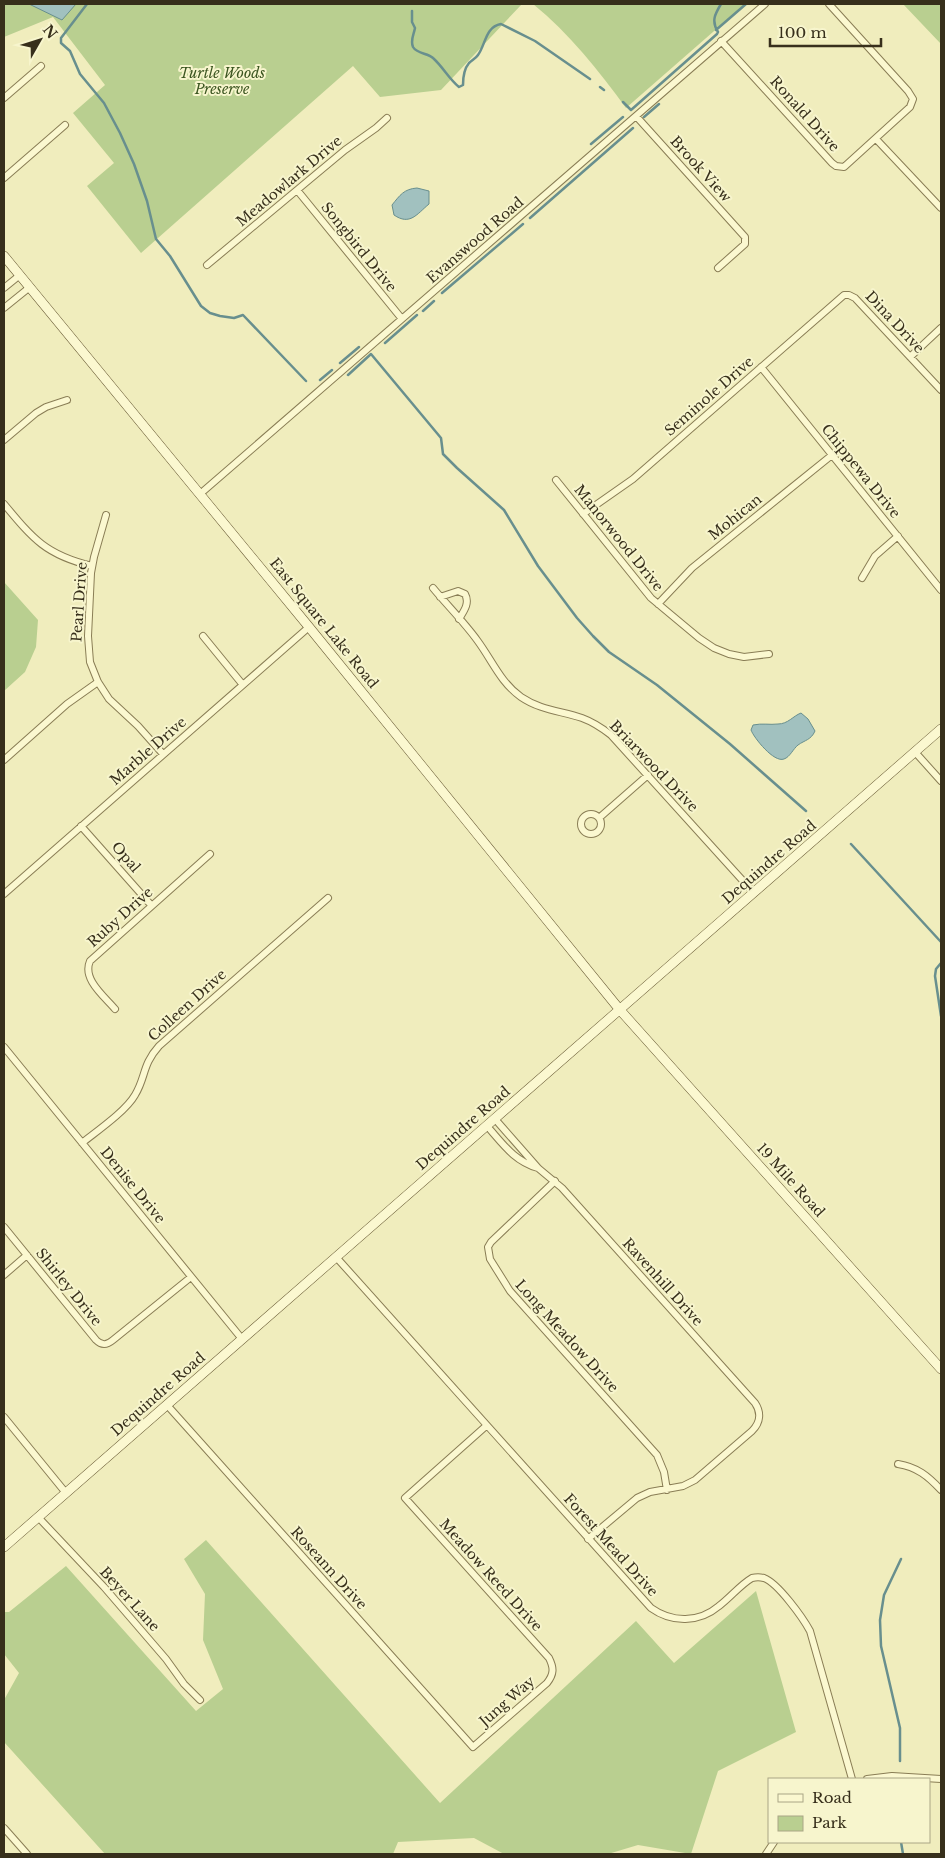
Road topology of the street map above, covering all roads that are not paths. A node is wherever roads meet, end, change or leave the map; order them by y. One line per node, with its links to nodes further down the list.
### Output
1 (765, 4): 3 (street, Evanswood Road)
2 (829, 4): 9 (street)
3 (721, 41): 6 (street, Evanswood Road); 9 (street, Ronald Drive)
4 (41, 66): 5 (street)
5 (4, 98)
6 (636, 116): 15 (street, Brook View); 21 (street, Evanswood Road)
7 (387, 118): 11 (street, Meadowlark Drive)
8 (65, 125): 10 (street)
9 (876, 138): 12 (street)
10 (4, 178)
11 (297, 190): 14 (street, Meadowlark Drive); 21 (street, Songbird Drive)
12 (941, 208)
13 (4, 256): 16 (main road, East Square Lake Road)
14 (207, 265)
15 (718, 268)
16 (20, 275): 17 (main road, East Square Lake Road); 18 (street)
17 (30, 287): 20 (street); 30 (main road, East Square Lake Road)
18 (4, 288)
19 (849, 294): 23 (street, Dina Drive); 24 (street, Seminole Drive)
20 (4, 308)
21 (402, 319): 30 (street, Evanswood Road)
22 (941, 328): 23 (street)
23 (910, 357): 25 (street, Dina Drive)
24 (761, 367): 28 (street, Chippewa Drive); 32 (street, Seminole Drive)
25 (941, 390)
26 (67, 400): 27 (street)
27 (4, 440)
28 (832, 455): 34 (street, Chippewa Drive); 40 (street, Mohican)
29 (556, 480): 32 (street, Manorwood Drive)
30 (200, 494): 42 (main road, East Square Lake Road)
31 (4, 504): 35 (street)
32 (583, 514): 40 (street, Manorwood Drive)
33 (106, 515): 35 (street, Pearl Drive)
34 (898, 536): 36 (street); 38 (street, Chippewa Drive)
35 (92, 566): 45 (street, Pearl Drive)
36 (862, 578)
37 (433, 588): 39 (street, Briarwood Drive)
38 (941, 590)
39 (440, 597): 41 (street, Briarwood Drive); 41 (street)
40 (658, 604): 44 (street, Manorwood Drive)
41 (459, 619): 51 (street, Briarwood Drive)
42 (309, 627): 46 (street, Marble Drive); 61 (main road, East Square Lake Road)
43 (203, 636): 46 (street)
44 (769, 654)
45 (98, 682): 49 (street, Pearl Drive); 50 (street)
46 (243, 685): 49 (street, Marble Drive)
47 (941, 729): 48 (main road, Dequindre Road)
48 (915, 752): 52 (street); 56 (main road, Dequindre Road)
49 (163, 754): 54 (street, Marble Drive)
50 (4, 760)
51 (648, 775): 53 (street); 56 (street, Briarwood Drive)
52 (941, 782)
53 (599, 818)
54 (81, 826): 57 (street, Marble Drive); 59 (street, Opal)
55 (210, 854): 59 (street, Ruby Drive)
56 (754, 893): 61 (main road, Dequindre Road)
57 (4, 894)
58 (328, 898): 65 (street, Colleen Drive)
59 (151, 906): 60 (street, Ruby Drive)
60 (115, 1009)
61 (620, 1010): 63 (main road, Dequindre Road); 74 (main road, 19 Mile Road)
62 (4, 1047): 65 (street, Denise Drive)
63 (494, 1119): 64 (main road, Dequindre Road); 66 (street, Ravenhill Drive)
64 (487, 1126): 66 (street, Ravenhill Drive); 70 (main road, Dequindre Road)
65 (82, 1143): 72 (street, Denise Drive)
66 (538, 1168): 67 (street, Ravenhill Drive)
67 (555, 1181): 79 (street, Long Meadow Drive); 79 (street, Ravenhill Drive)
68 (4, 1226): 69 (street, Shirley Drive)
69 (27, 1255): 71 (street); 72 (street, Shirley Drive)
70 (336, 1258): 73 (main road, Dequindre Road); 77 (street, Forest Mead Drive)
71 (4, 1275)
72 (191, 1277): 73 (street, Denise Drive)
73 (242, 1339): 75 (main road, Dequindre Road)
74 (941, 1369)
75 (166, 1405): 81 (main road, Dequindre Road); 87 (street, Roseann Drive)
76 (4, 1417): 81 (street)
77 (486, 1426): 83 (street, Forest Mead Drive); 85 (street, Meadow Reed Drive)
78 (898, 1464): 80 (street)
79 (667, 1490): 83 (street)
80 (941, 1490)
81 (66, 1493): 82 (main road, Dequindre Road)
82 (38, 1517): 84 (main road, Dequindre Road); 86 (street, Beyer Lane)
83 (588, 1540): 88 (street, Forest Mead Drive)
84 (4, 1547)
85 (553, 1672): 87 (street, Jung Way)
86 (200, 1700)
87 (473, 1747)
88 (852, 1778)
89 (875, 1778): 90 (street)
90 (925, 1778)
91 (4, 1828): 93 (street)
92 (773, 1843): 94 (street)
93 (27, 1854)
94 (766, 1854)

